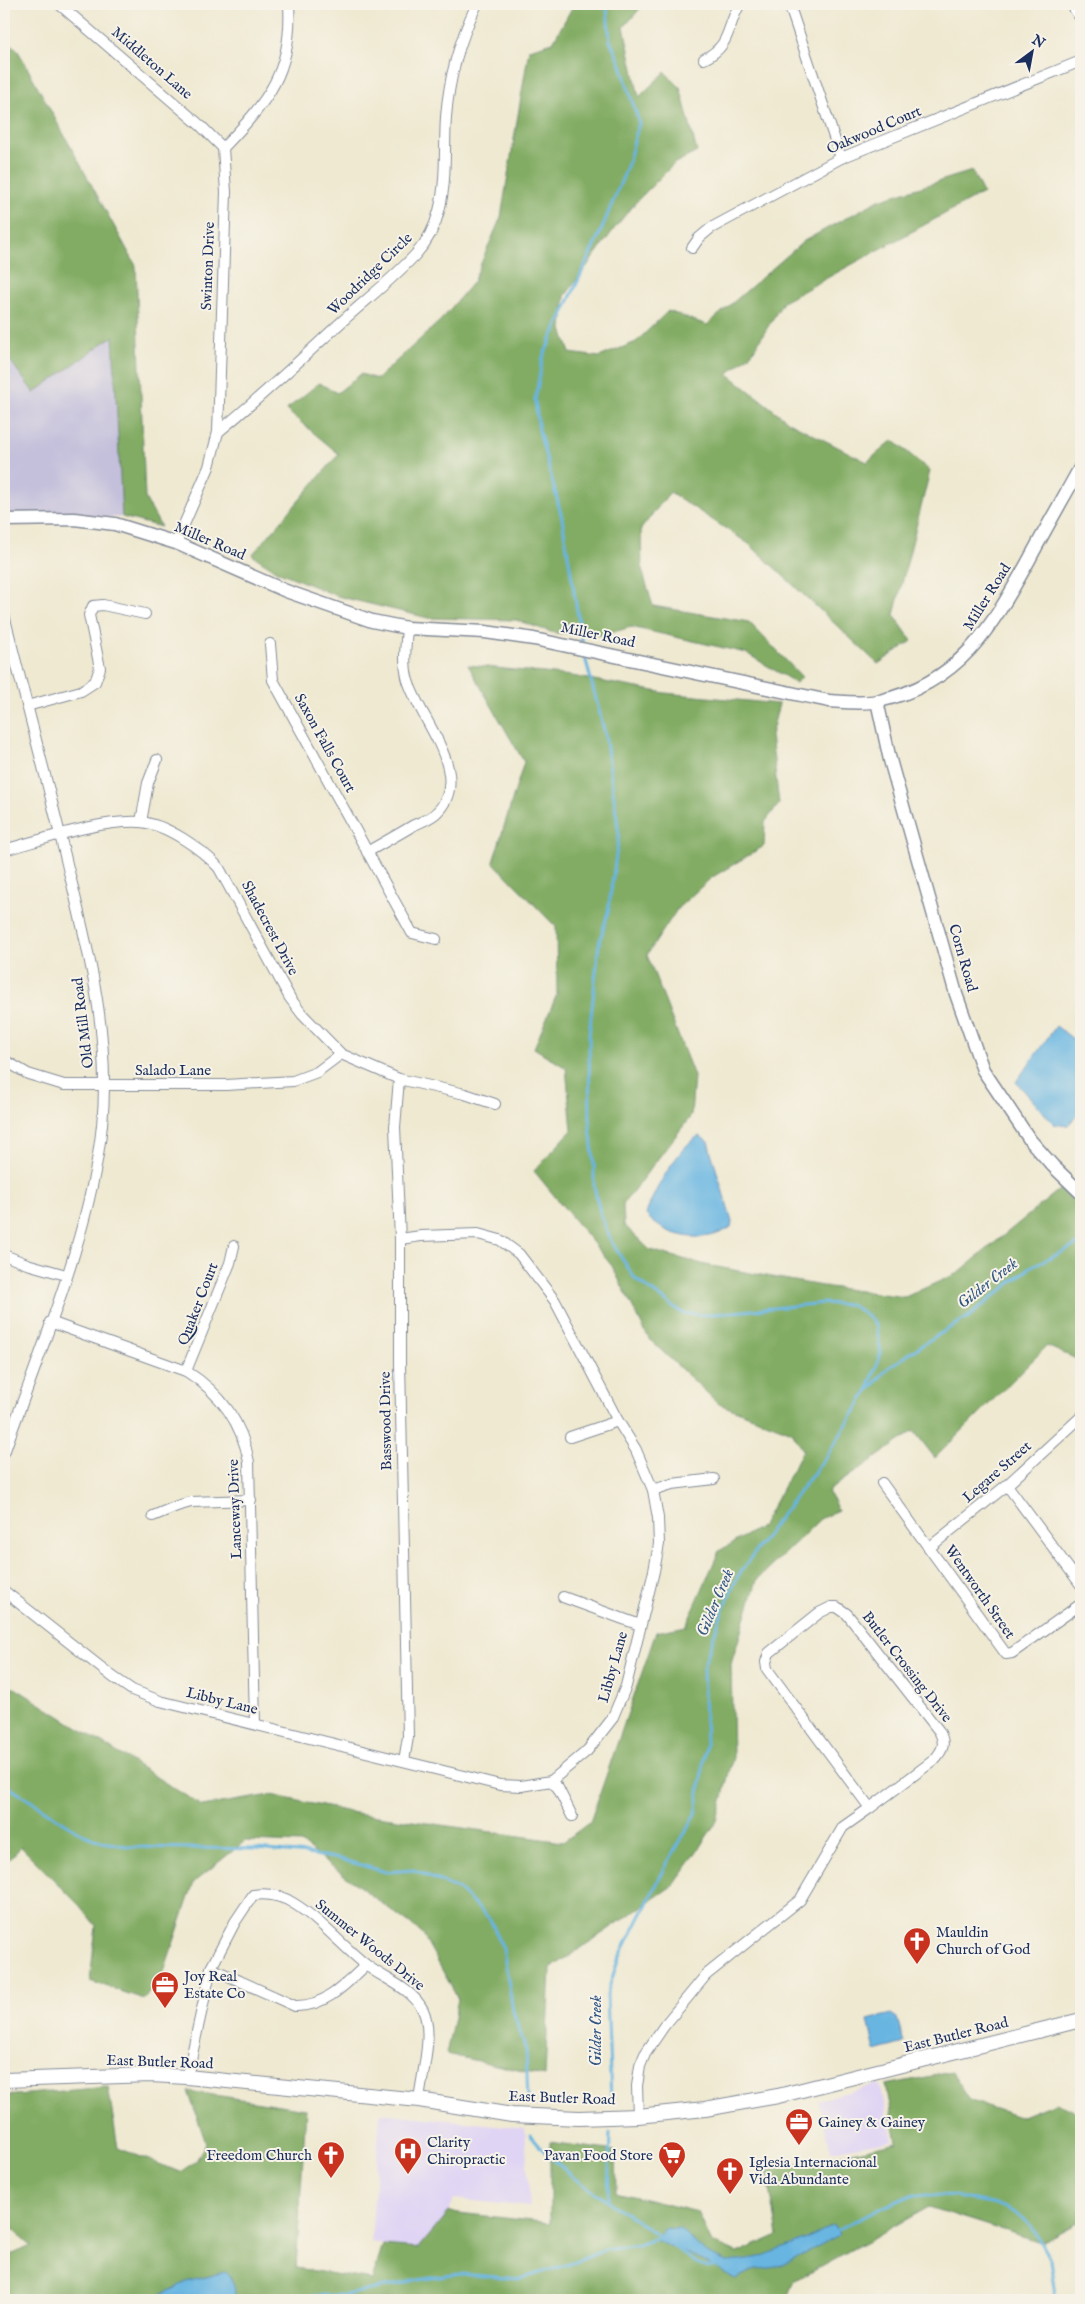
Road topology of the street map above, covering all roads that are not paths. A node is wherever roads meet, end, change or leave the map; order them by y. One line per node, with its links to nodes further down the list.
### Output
1 (59, 4): 10 (street, Middleton Lane)
2 (289, 4): 10 (street)
3 (477, 4): 13 (street, Woodridge Circle)
4 (740, 4): 8 (street)
5 (789, 4): 11 (street)
6 (1071, 4): 7 (street)
7 (1081, 19)
8 (704, 59)
9 (1081, 61): 11 (street, Oakwood Court)
10 (223, 148): 13 (street, Swinton Drive)
11 (841, 158): 12 (street, Oakwood Court)
12 (692, 248)
13 (218, 432): 16 (street, Swinton Drive)
14 (1081, 466): 21 (street, Miller Road)
15 (4, 520): 16 (street, Miller Road)
16 (176, 543): 19 (street, Miller Road)
17 (145, 614): 22 (street)
18 (4, 615): 22 (street, Old Mill Road)
19 (407, 628): 21 (street, Miller Road); 27 (street)
20 (270, 644): 27 (street, Saxon Falls Court)
21 (877, 701): 34 (street, Corn Road)
22 (27, 706): 25 (street, Old Mill Road)
23 (157, 760): 24 (street)
24 (141, 822): 25 (street, Shadecrest Drive); 29 (street, Shadecrest Drive)
25 (60, 835): 26 (street, Shadecrest Drive); 32 (street, Old Mill Road)
26 (4, 850)
27 (367, 852): 28 (street, Saxon Falls Court)
28 (436, 939)
29 (341, 1054): 31 (street, Shadecrest Drive); 32 (street, Salado Lane)
30 (4, 1060): 32 (street, Salado Lane)
31 (399, 1079): 33 (street, Shadecrest Drive); 35 (street, Basswood Drive)
32 (104, 1085): 38 (street, Old Mill Road)
33 (495, 1104)
34 (1081, 1193)
35 (400, 1239): 42 (street, Libby Lane); 58 (street, Basswood Drive)
36 (234, 1246): 40 (street, Quaker Court)
37 (4, 1255): 38 (street)
38 (66, 1275): 39 (street, Old Mill Road)
39 (50, 1322): 40 (street, Lanceway Drive); 44 (street, Old Mill Road)
40 (186, 1372): 49 (street, Lanceway Drive)
41 (1080, 1419): 47 (street, Legare Street)
42 (618, 1421): 43 (street); 48 (street, Libby Lane)
43 (570, 1437)
44 (4, 1453)
45 (714, 1480): 48 (street)
46 (882, 1483): 51 (street)
47 (1007, 1485): 51 (street, Legare Street); 52 (street)
48 (653, 1490): 56 (street, Libby Lane)
49 (251, 1500): 50 (street); 57 (street, Lanceway Drive)
50 (153, 1516)
51 (930, 1547): 55 (street, Wentworth Street)
52 (1081, 1585)
53 (4, 1591): 57 (street, Libby Lane)
54 (563, 1597): 56 (street)
55 (1081, 1604)
56 (640, 1625): 59 (street, Libby Lane)
57 (255, 1724): 58 (street, Libby Lane)
58 (404, 1761): 59 (street, Libby Lane)
59 (551, 1781): 61 (street)
60 (870, 1808): 60 (street, Butler Crossing Drive); 68 (street, Butler Crossing Drive)
61 (572, 1816)
62 (366, 1965): 63 (street); 63 (street, Summer Woods Drive); 67 (street, Summer Woods Drive)
63 (211, 1968): 65 (street, Summer Woods Drive)
64 (1081, 2020): 68 (main road, East Butler Road)
65 (187, 2077): 66 (main road, East Butler Road); 67 (main road, East Butler Road)
66 (4, 2080)
67 (419, 2100): 68 (main road, East Butler Road)
68 (638, 2116)

